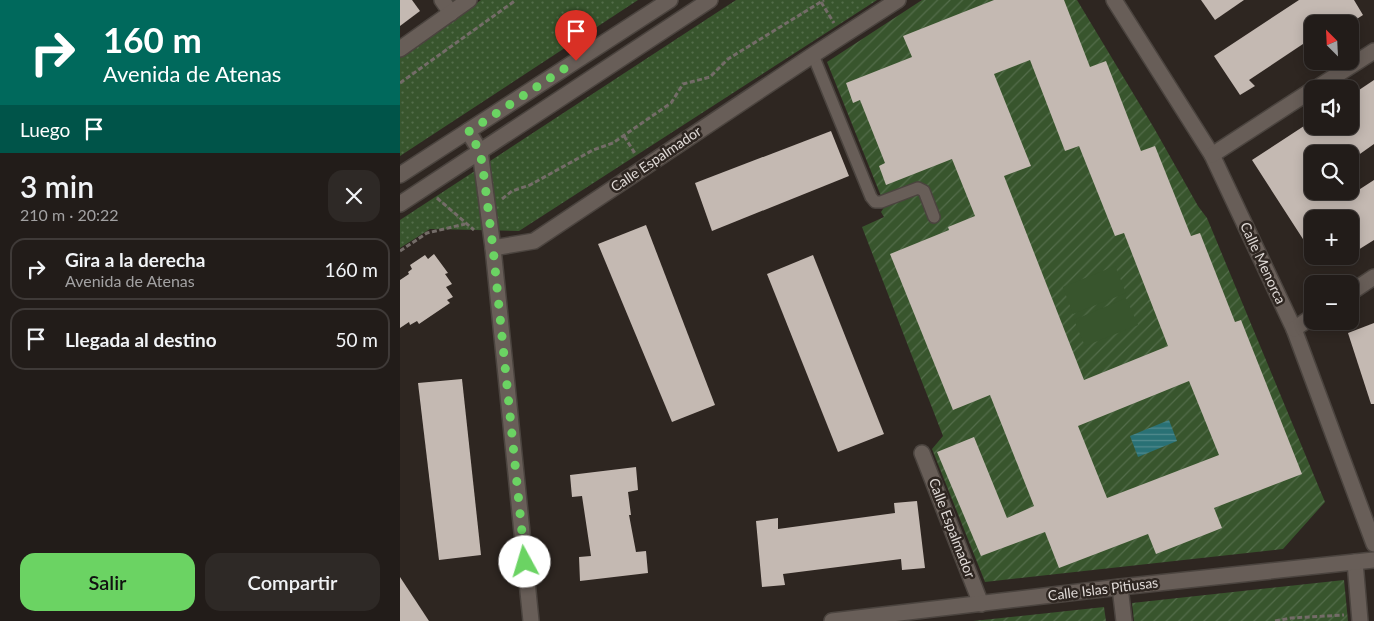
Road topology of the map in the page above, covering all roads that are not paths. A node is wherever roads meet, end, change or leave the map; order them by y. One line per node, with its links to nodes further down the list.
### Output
1 (442, 0): 7 (street)
2 (469, 0): 7 (street)
3 (670, 0): 13 (street)
4 (710, 0): 14 (street)
5 (898, 0): 10 (street, Calle Espalmador)
6 (1114, 0): 15 (street, Calle Menorca)
7 (451, 13): 8 (street)
8 (400, 49)
9 (1374, 51): 11 (street)
10 (813, 55): 18 (lane); 19 (street, Calle Espalmador)
11 (1329, 80)
12 (1304, 96): 15 (street)
13 (468, 132): 14 (street); 16 (street)
14 (480, 151): 17 (street); 19 (street)
15 (1212, 155): 23 (street, Calle Menorca)
16 (400, 176)
17 (400, 204)
18 (934, 217)
19 (493, 248): 31 (street)
20 (1374, 277): 21 (street)
21 (1359, 287)
22 (1304, 322): 23 (street)
23 (1294, 329): 25 (street, Calle Menorca)
24 (922, 453): 29 (street, Calle Espalmador)
25 (1374, 544)
26 (1374, 560): 27 (street, Calle Islas Pitiusas)
27 (1355, 562): 28 (street, Calle Islas Pitiusas); 30 (street)
28 (1120, 587): 29 (street, Calle Islas Pitiusas); 33 (street)
29 (981, 604): 32 (street, Calle Islas Pitiusas)
30 (1359, 617)
31 (531, 621)
32 (832, 621)
33 (1124, 621)

